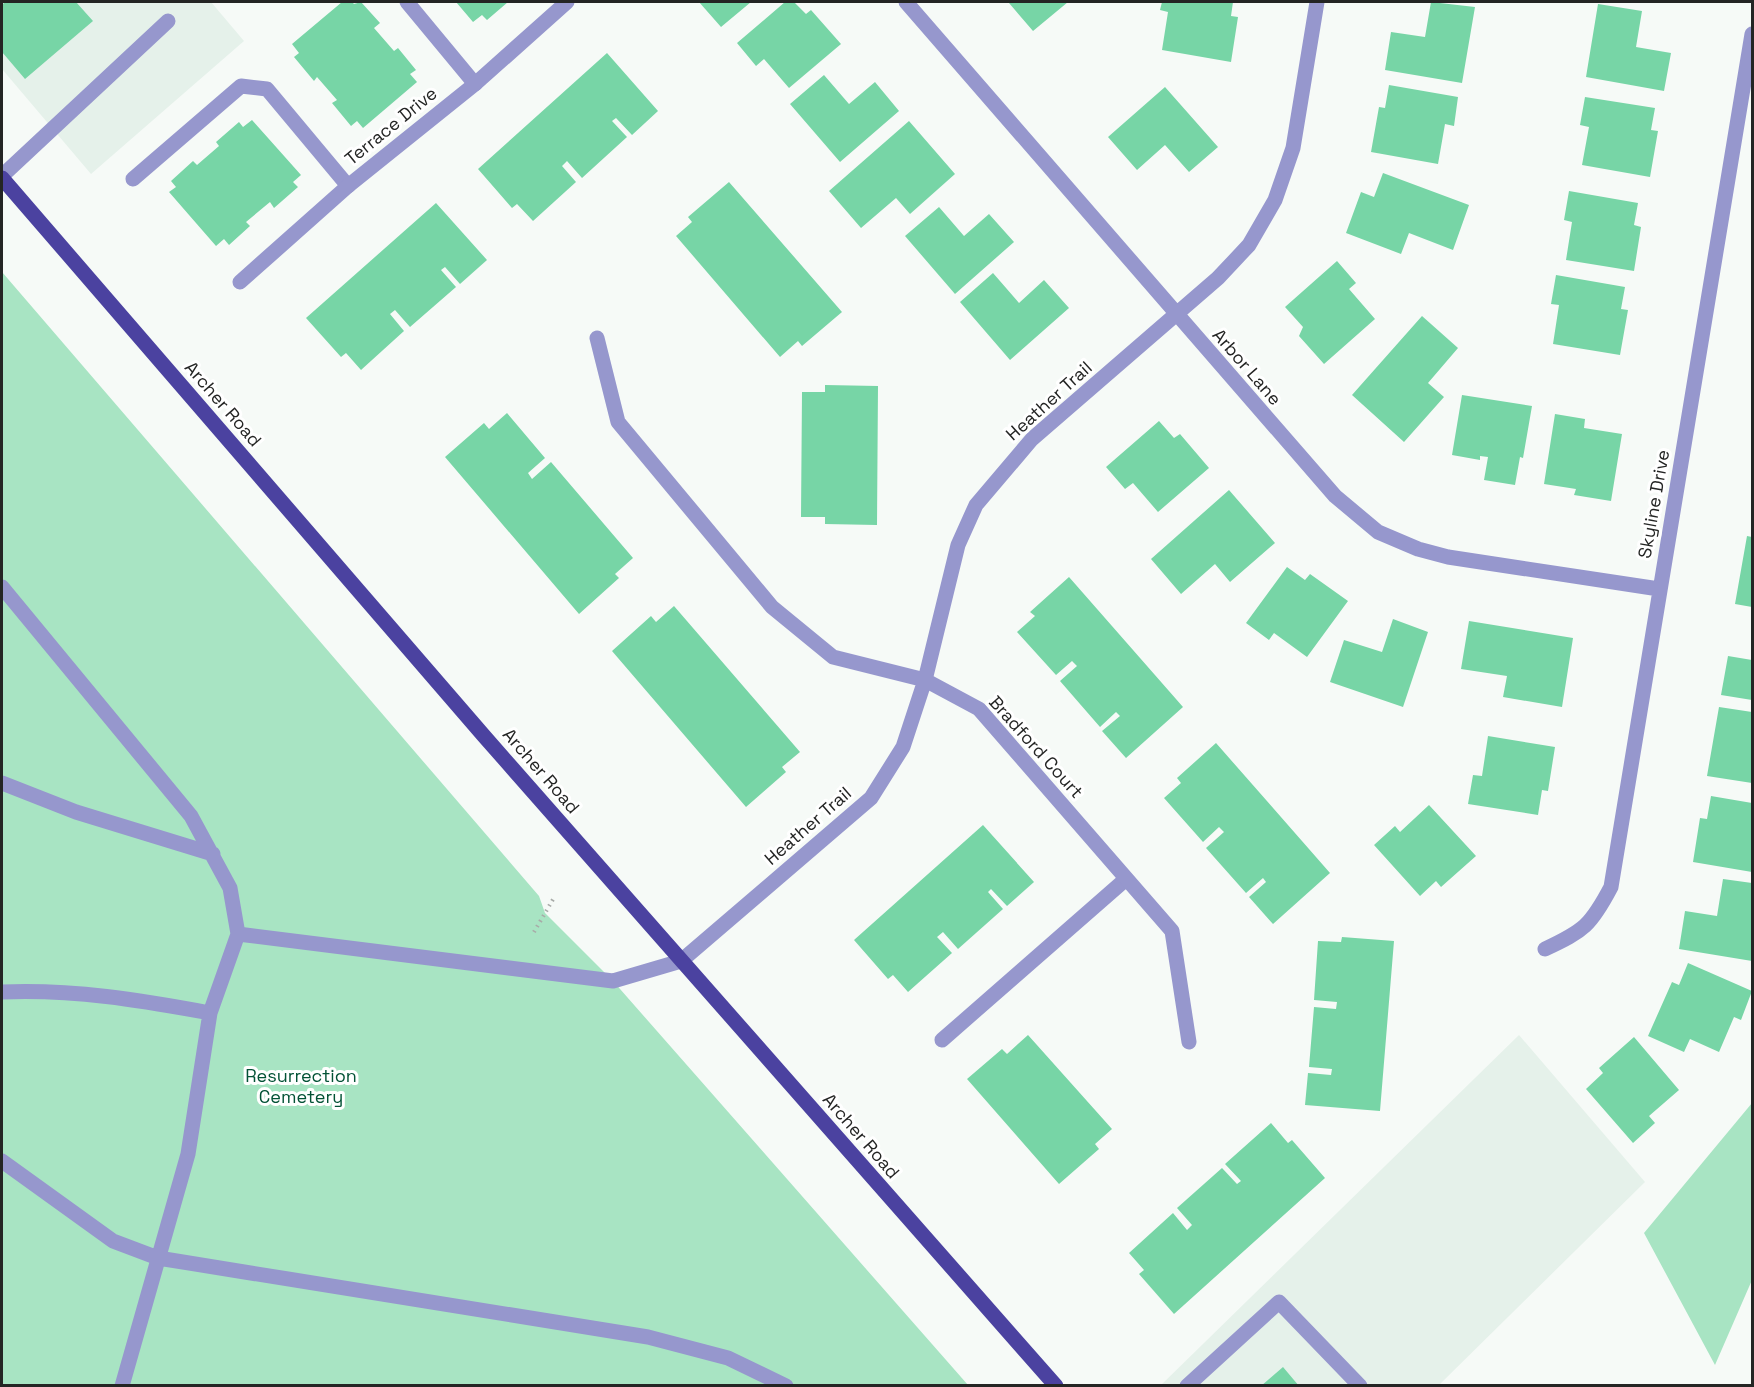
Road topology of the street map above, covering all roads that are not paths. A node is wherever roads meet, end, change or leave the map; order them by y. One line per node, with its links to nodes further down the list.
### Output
1 (407, 2): 7 (street)
2 (567, 2): 7 (street, Terrace Drive)
3 (906, 2): 12 (street, Arbor Lane)
4 (1317, 2): 12 (street, Heather Trail)
5 (168, 21): 8 (street)
6 (1752, 34): 15 (street, Skyline Drive)
7 (475, 84): 10 (street, Terrace Drive)
8 (2, 177): 22 (main road, Archer Road)
9 (133, 179): 10 (street)
10 (348, 186): 11 (street, Terrace Drive)
11 (240, 282)
12 (1176, 314): 15 (street, Arbor Lane); 16 (street, Heather Trail)
13 (597, 338): 16 (street, Bradford Court)
14 (2, 587): 18 (street)
15 (1659, 589): 21 (street, Skyline Drive)
16 (925, 680): 19 (street, Bradford Court); 22 (street, Heather Trail)
17 (2, 783): 18 (street)
18 (213, 854): 20 (street)
19 (1126, 879): 25 (street); 26 (street, Bradford Court)
20 (238, 934): 22 (street); 24 (street)
21 (1545, 949)
22 (681, 961): 31 (main road, Archer Road)
23 (2, 992): 24 (street)
24 (210, 1012): 28 (street)
25 (942, 1040)
26 (1190, 1042)
27 (2, 1161): 28 (street)
28 (158, 1258): 29 (street); 30 (street)
29 (120, 1383)
30 (786, 1386)
31 (1056, 1386)
32 (1187, 1386): 33 (street)
33 (1360, 1386)

